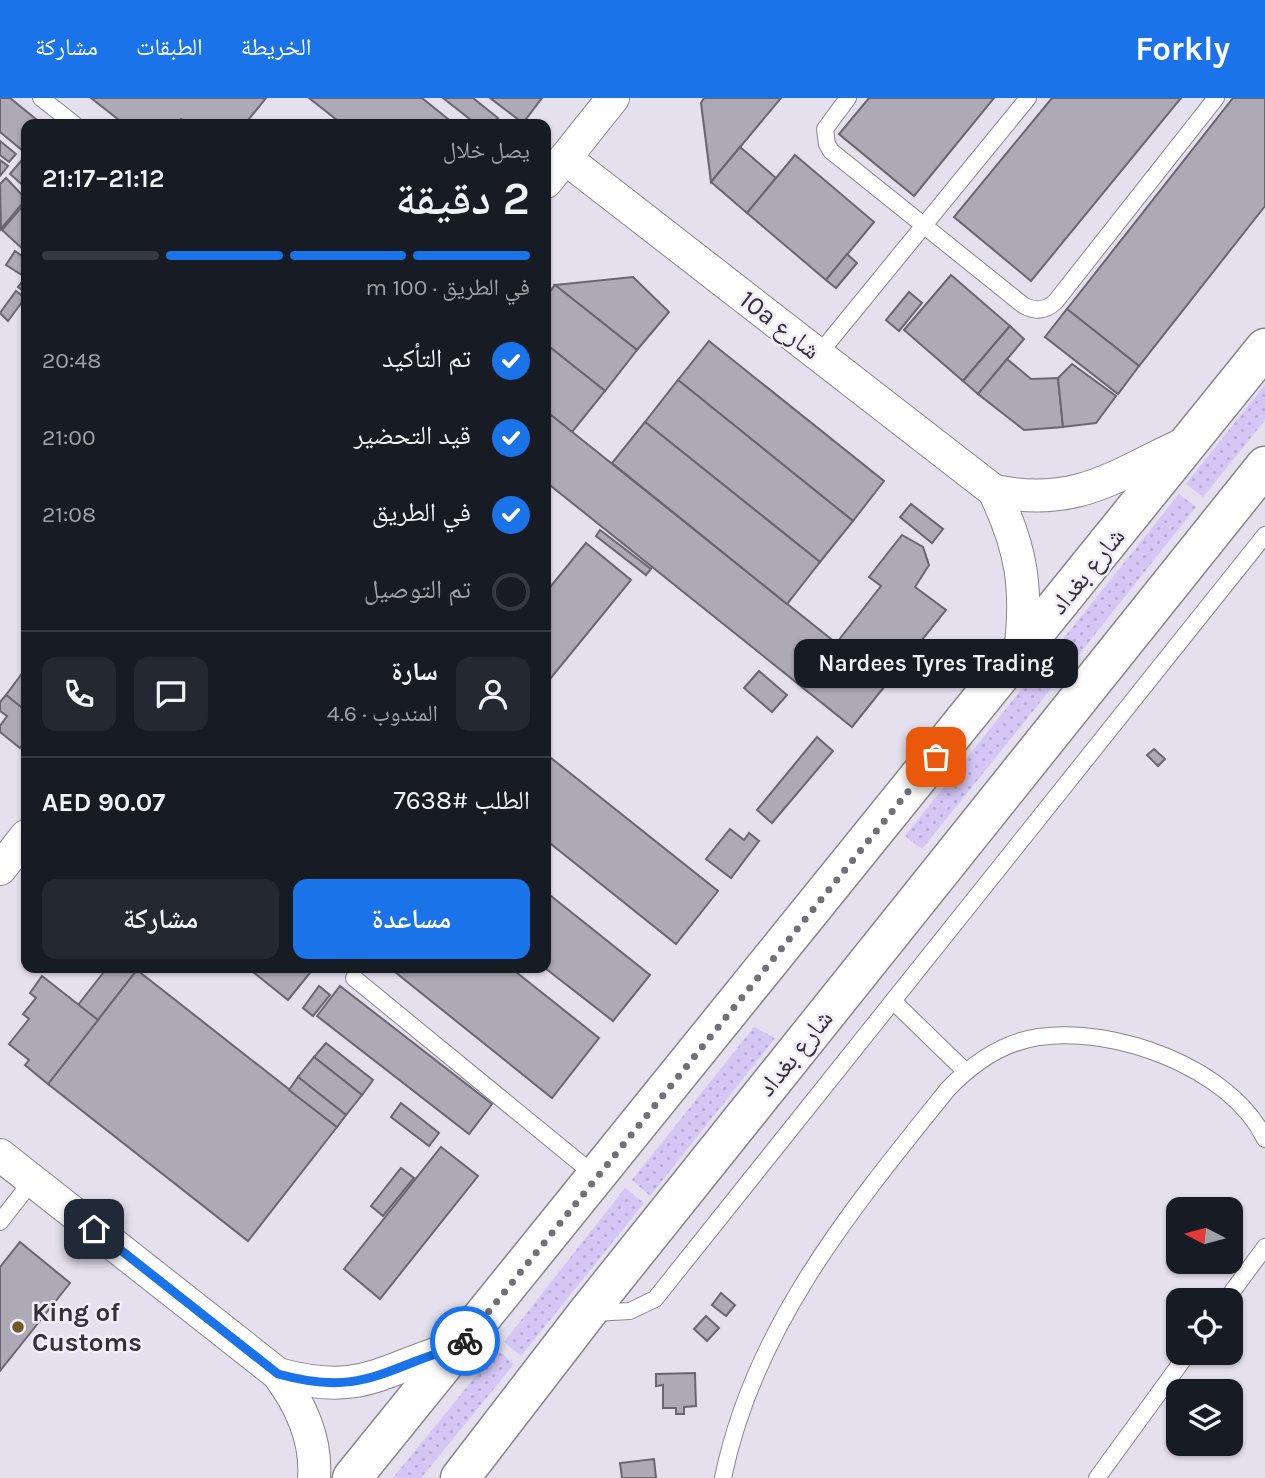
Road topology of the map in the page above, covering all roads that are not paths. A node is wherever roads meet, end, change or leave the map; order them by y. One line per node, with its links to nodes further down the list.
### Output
1 (41, 98): 6 (lane)
2 (612, 98): 7 (street)
3 (848, 98): 9 (lane)
4 (1028, 98): 9 (lane)
5 (1216, 98): 9 (lane)
6 (68, 119)
7 (565, 158): 8 (street); 11 (street, 10a شارع)
8 (551, 176)
9 (924, 225): 11 (lane)
10 (1265, 348): 12 (main road, شارع بغداد)
11 (818, 355): 14 (street, 10a شارع)
12 (1194, 439): 14 (street); 16 (main road, شارع بغداد)
13 (1265, 466): 29 (main road, شارع بغداد)
14 (994, 491): 16 (street)
15 (1265, 535): 20 (lane)
16 (1020, 653): 24 (main road, شارع بغداد)
17 (21, 842): 18 (street)
18 (0, 869)
19 (354, 978): 24 (lane)
20 (893, 1001): 21 (lane); 29 (lane)
21 (965, 1070): 22 (lane); 36 (lane)
22 (1265, 1139)
23 (0, 1155): 25 (street)
24 (597, 1177): 30 (main road, شارع بغداد)
25 (32, 1181): 26 (lane); 32 (street)
26 (0, 1222)
27 (1265, 1247): 28 (lane)
28 (1235, 1288)
29 (587, 1313): 35 (main road, شارع بغداد)
30 (461, 1346): 32 (street); 34 (main road, شارع بغداد)
31 (1179, 1365): 37 (lane)
32 (278, 1374): 33 (street)
33 (314, 1478)
34 (352, 1478)
35 (460, 1478)
36 (723, 1478)
37 (1097, 1478)

